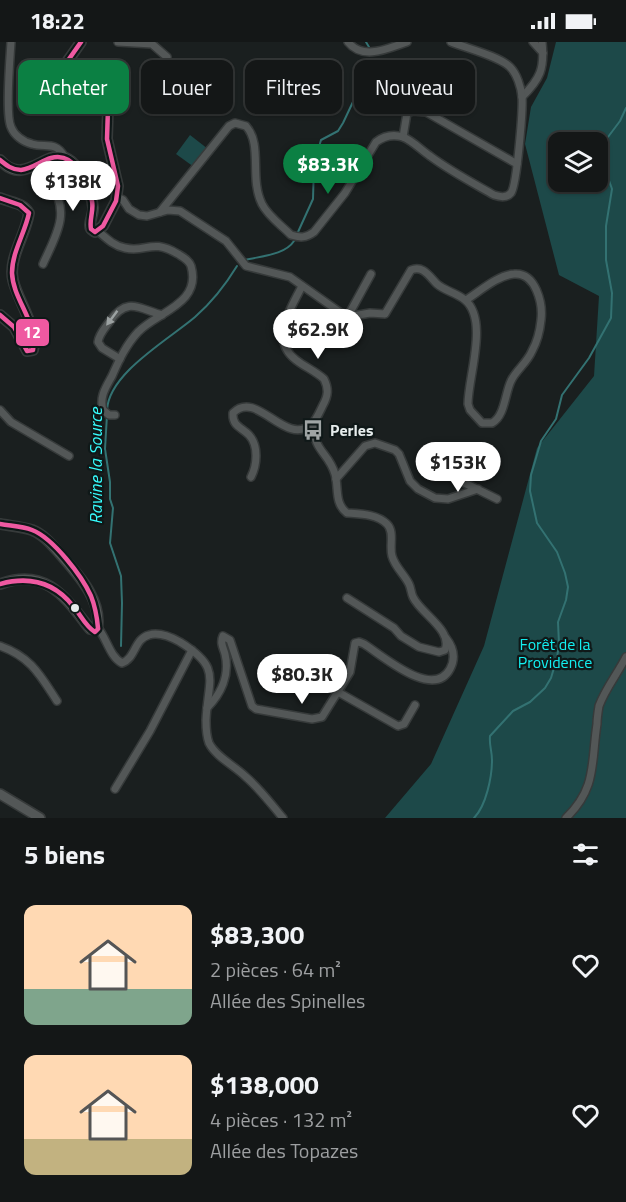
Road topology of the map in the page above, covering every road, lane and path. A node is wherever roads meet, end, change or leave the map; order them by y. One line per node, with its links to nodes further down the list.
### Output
1 (11, 42): 13 (street)
2 (81, 42): 17 (main road)
3 (118, 42): 10 (street)
4 (348, 42): 5 (street)
5 (407, 42)
6 (451, 42): 11 (street)
7 (533, 42): 9 (street)
8 (542, 42): 9 (street)
9 (543, 53): 11 (street)
10 (167, 57)
11 (522, 97): 15 (street)
12 (403, 137): 15 (street); 15 (street); 19 (street)
13 (64, 156): 16 (main road); 20 (main road)
14 (0, 160): 16 (main road)
15 (517, 164)
16 (33, 167): 21 (street)
17 (117, 196): 19 (street); 20 (main road)
18 (0, 198): 25 (main road)
19 (159, 213): 23 (street)
20 (98, 231): 26 (street)
21 (43, 264)
22 (371, 274): 27 (street)
23 (302, 286): 27 (street); 31 (street)
24 (466, 300): 24 (street); 27 (street)
25 (0, 315)
26 (162, 315): 28 (street); 28 (street, one-way to 28)
27 (348, 316)
28 (120, 359): 30 (street)
29 (0, 410): 32 (street)
30 (115, 415)
31 (313, 423): 34 (street); 35 (street)
32 (69, 456)
33 (430, 466): 36 (street)
34 (251, 477)
35 (336, 479): 36 (street); 42 (street)
36 (478, 489): 37 (street)
37 (497, 499)
38 (0, 524): 41 (main road)
39 (0, 584): 41 (main road)
40 (348, 598): 42 (street)
41 (98, 628): 44 (street)
42 (446, 638): 46 (street)
43 (0, 646): 47 (street)
44 (192, 650): 49 (street); 50 (street)
45 (626, 657): 54 (street)
46 (338, 692): 48 (street); 49 (street)
47 (57, 701)
48 (415, 705)
49 (207, 708): 53 (street)
50 (115, 789)
51 (2, 795): 52 (main road)
52 (40, 818)
53 (283, 818)
54 (566, 818)

